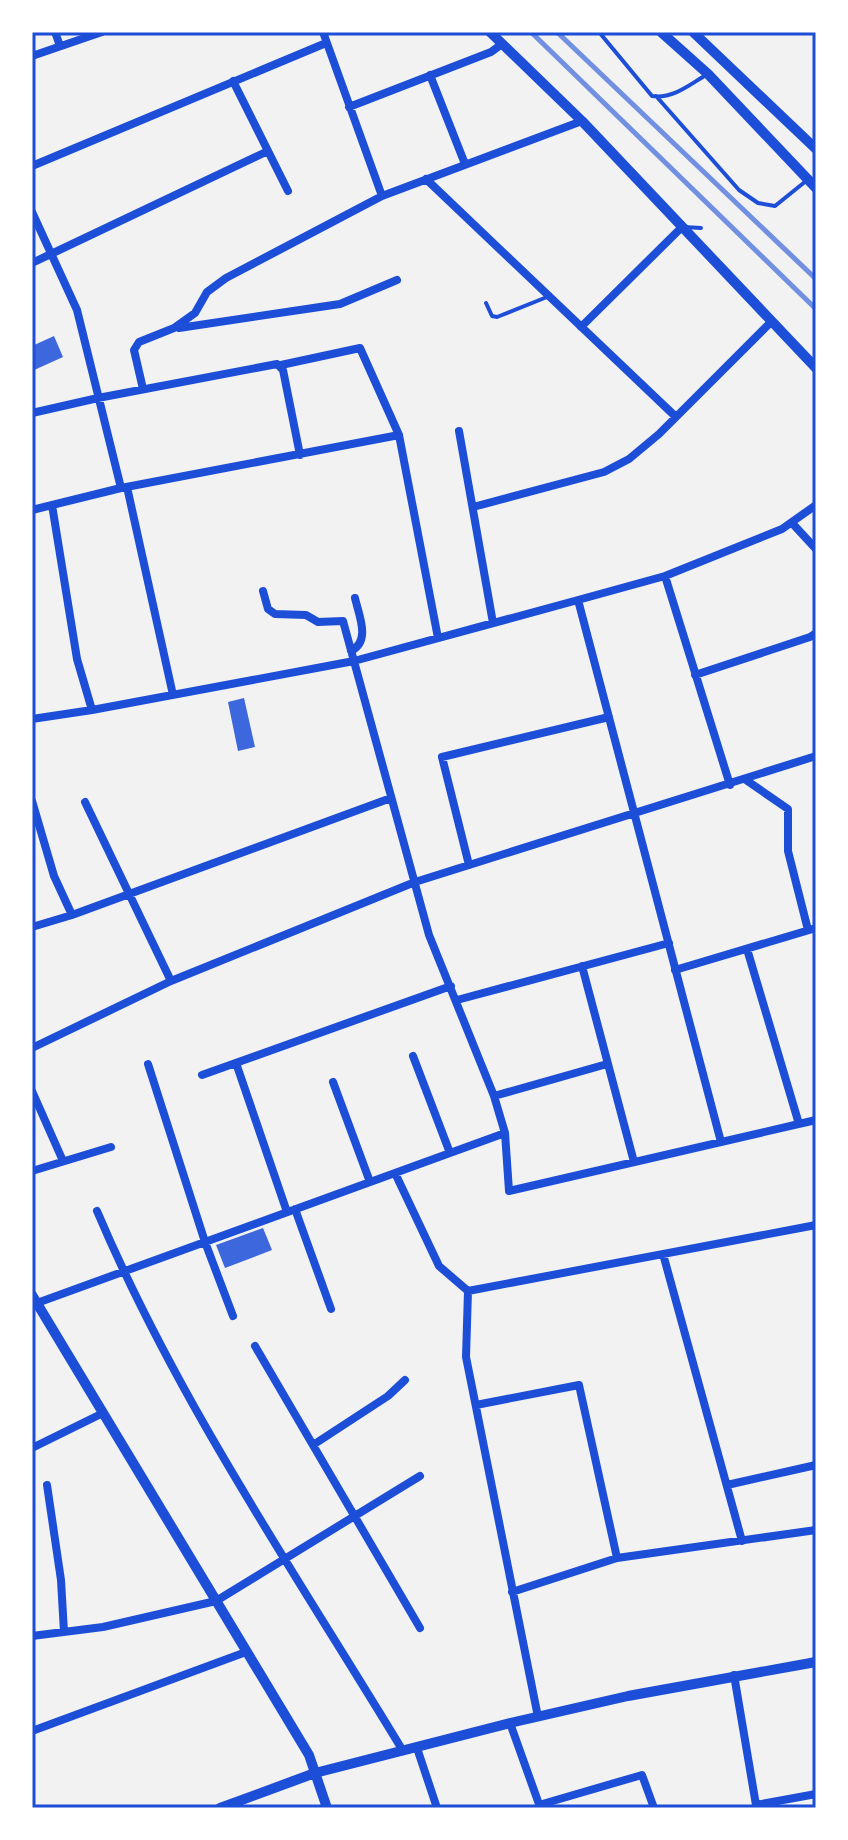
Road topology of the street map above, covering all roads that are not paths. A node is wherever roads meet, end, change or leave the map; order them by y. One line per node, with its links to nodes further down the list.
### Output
1 (55, 32): 10 (street)
2 (102, 32): 10 (street)
3 (323, 32): 8 (street)
4 (490, 32): 9 (street)
5 (599, 32): 15 (lane)
6 (661, 32): 12 (street)
7 (693, 32): 18 (street)
8 (326, 43): 14 (street); 16 (street)
9 (502, 44): 13 (street); 17 (street)
10 (60, 46): 11 (street)
11 (32, 56)
12 (708, 74): 15 (lane); 23 (street)
13 (430, 75): 16 (street); 20 (street)
14 (233, 81): 19 (street); 21 (street)
15 (656, 96): 23 (lane)
16 (349, 107): 25 (street)
17 (582, 121): 20 (street); 27 (street)
18 (816, 149)
19 (268, 151): 24 (street); 29 (street)
20 (465, 164): 22 (street)
21 (32, 166)
22 (426, 179): 25 (street); 32 (street)
23 (812, 184)
24 (288, 191)
25 (382, 196): 36 (street)
26 (32, 212): 29 (street)
27 (682, 227): 28 (lane); 34 (street); 35 (street)
28 (701, 228)
29 (51, 255): 30 (street); 40 (street)
30 (32, 263)
31 (397, 280): 36 (street)
32 (549, 296): 33 (lane); 35 (street)
33 (486, 303)
34 (772, 321): 38 (street); 42 (street)
35 (581, 327): 42 (street)
36 (174, 328): 39 (street)
37 (281, 365): 39 (street); 44 (street); 45 (street)
38 (816, 368)
39 (143, 389): 40 (street)
40 (98, 398): 41 (street); 46 (street)
41 (32, 413)
42 (676, 417): 49 (street)
43 (459, 431): 49 (street)
44 (399, 435): 45 (street); 59 (street)
45 (300, 455): 46 (street)
46 (124, 488): 47 (street); 62 (street)
47 (52, 505): 50 (street); 63 (street)
48 (816, 505): 51 (street)
49 (473, 507): 57 (street)
50 (32, 510)
51 (792, 523): 52 (street); 53 (street)
52 (816, 549)
53 (665, 576): 56 (street); 61 (street)
54 (263, 591): 60 (street)
55 (355, 598): 60 (street)
56 (578, 600): 57 (street); 64 (street)
57 (493, 623): 59 (street)
58 (816, 633): 61 (street)
59 (438, 638): 60 (street)
60 (352, 656): 62 (street); 69 (street)
61 (695, 675): 68 (street)
62 (173, 695): 63 (street)
63 (92, 710): 65 (street)
64 (609, 717): 72 (street); 73 (street)
65 (32, 719)
66 (816, 756): 67 (street)
67 (746, 780): 68 (street); 78 (street)
68 (730, 785): 72 (street)
69 (391, 798): 74 (street); 75 (street)
70 (32, 801): 76 (street)
71 (85, 802): 75 (street)
72 (635, 815): 73 (street); 79 (street)
73 (469, 865): 74 (street)
74 (415, 882): 83 (street); 84 (street)
75 (128, 893): 76 (street); 83 (street)
76 (72, 915): 77 (street)
77 (32, 927)
78 (812, 929): 80 (street)
79 (669, 943): 81 (street); 82 (street)
80 (747, 949): 82 (street); 96 (street)
81 (582, 966): 85 (street); 90 (street)
82 (675, 970): 98 (street)
83 (171, 981): 86 (street)
84 (451, 986): 85 (street); 88 (street)
85 (457, 1000): 94 (street)
86 (32, 1048)
87 (413, 1056): 100 (street)
88 (236, 1063): 91 (street); 107 (street)
89 (148, 1064): 109 (street)
90 (607, 1064): 94 (street); 102 (street)
91 (202, 1075)
92 (333, 1082): 105 (street)
93 (32, 1091): 101 (street)
94 (494, 1096): 97 (street)
95 (816, 1120): 96 (street)
96 (799, 1124): 98 (street)
97 (505, 1133): 100 (street); 102 (street)
98 (721, 1142): 102 (street)
99 (111, 1147): 101 (street)
100 (450, 1153): 104 (street)
101 (63, 1161): 103 (street)
102 (634, 1162)
103 (32, 1171)
104 (395, 1173): 105 (street); 112 (street)
105 (370, 1182): 107 (street)
106 (97, 1211): 111 (street)
107 (291, 1211): 109 (street); 114 (street)
108 (816, 1225): 110 (street)
109 (205, 1242): 111 (street); 115 (street)
110 (663, 1254): 112 (street); 125 (street)
111 (123, 1272): 113 (street); 129 (street)
112 (468, 1291): 118 (street)
113 (34, 1299): 119 (street)
114 (331, 1309)
115 (233, 1316)
116 (255, 1346): 120 (street)
117 (405, 1380): 120 (street)
118 (476, 1405): 130 (street); 131 (street)
119 (103, 1413): 121 (street); 132 (street)
120 (313, 1445): 126 (street)
121 (32, 1448)
122 (816, 1465): 125 (street)
123 (420, 1476): 126 (street)
124 (47, 1485): 134 (street)
125 (727, 1485): 128 (street)
126 (356, 1516): 129 (street); 133 (street)
127 (816, 1530): 128 (street)
128 (742, 1541): 130 (street)
129 (286, 1558): 132 (street); 143 (street)
130 (617, 1558): 131 (street)
131 (512, 1592): 139 (street)
132 (216, 1601): 134 (street); 136 (street)
133 (420, 1628)
134 (64, 1632): 135 (street)
135 (32, 1636)
136 (246, 1652): 141 (street); 144 (street)
137 (816, 1662): 138 (street)
138 (734, 1675): 139 (street); 145 (street)
139 (538, 1717): 140 (street)
140 (510, 1723): 142 (street); 146 (street)
141 (32, 1731)
142 (417, 1748): 143 (street); 149 (street)
143 (403, 1751): 144 (street)
144 (315, 1773): 147 (street); 148 (street)
145 (816, 1794)
146 (539, 1806): 150 (street)
147 (220, 1808)
148 (327, 1808)
149 (437, 1808)
150 (654, 1808)

